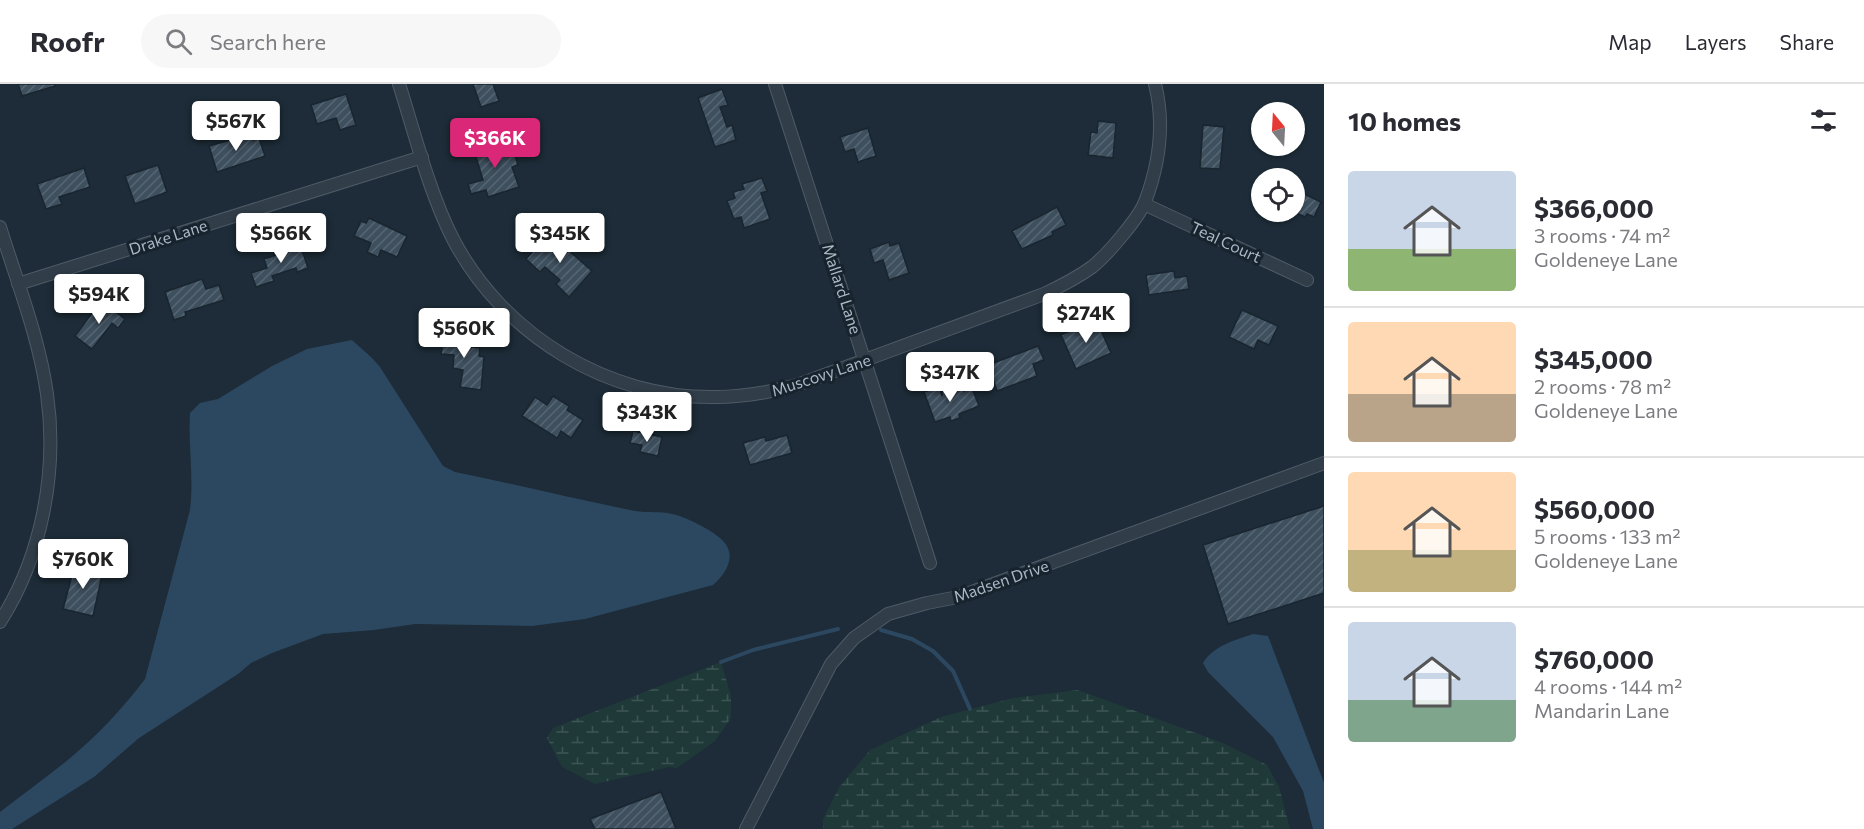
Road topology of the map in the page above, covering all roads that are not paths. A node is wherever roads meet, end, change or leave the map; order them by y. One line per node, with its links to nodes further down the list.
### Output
1 (399, 84): 4 (street, Muscovy Lane)
2 (775, 84): 9 (street, Mallard Lane)
3 (1155, 84): 5 (street, Muscovy Lane)
4 (422, 157): 8 (street, Drake Lane); 9 (street, Muscovy Lane)
5 (1144, 204): 7 (street, Teal Court); 9 (street, Muscovy Lane)
6 (0, 227): 8 (street)
7 (1307, 280)
8 (18, 284): 12 (street)
9 (865, 361): 11 (street, Mallard Lane)
10 (1324, 463): 13 (street, Madsen Drive)
11 (930, 563)
12 (0, 622)
13 (747, 829)

